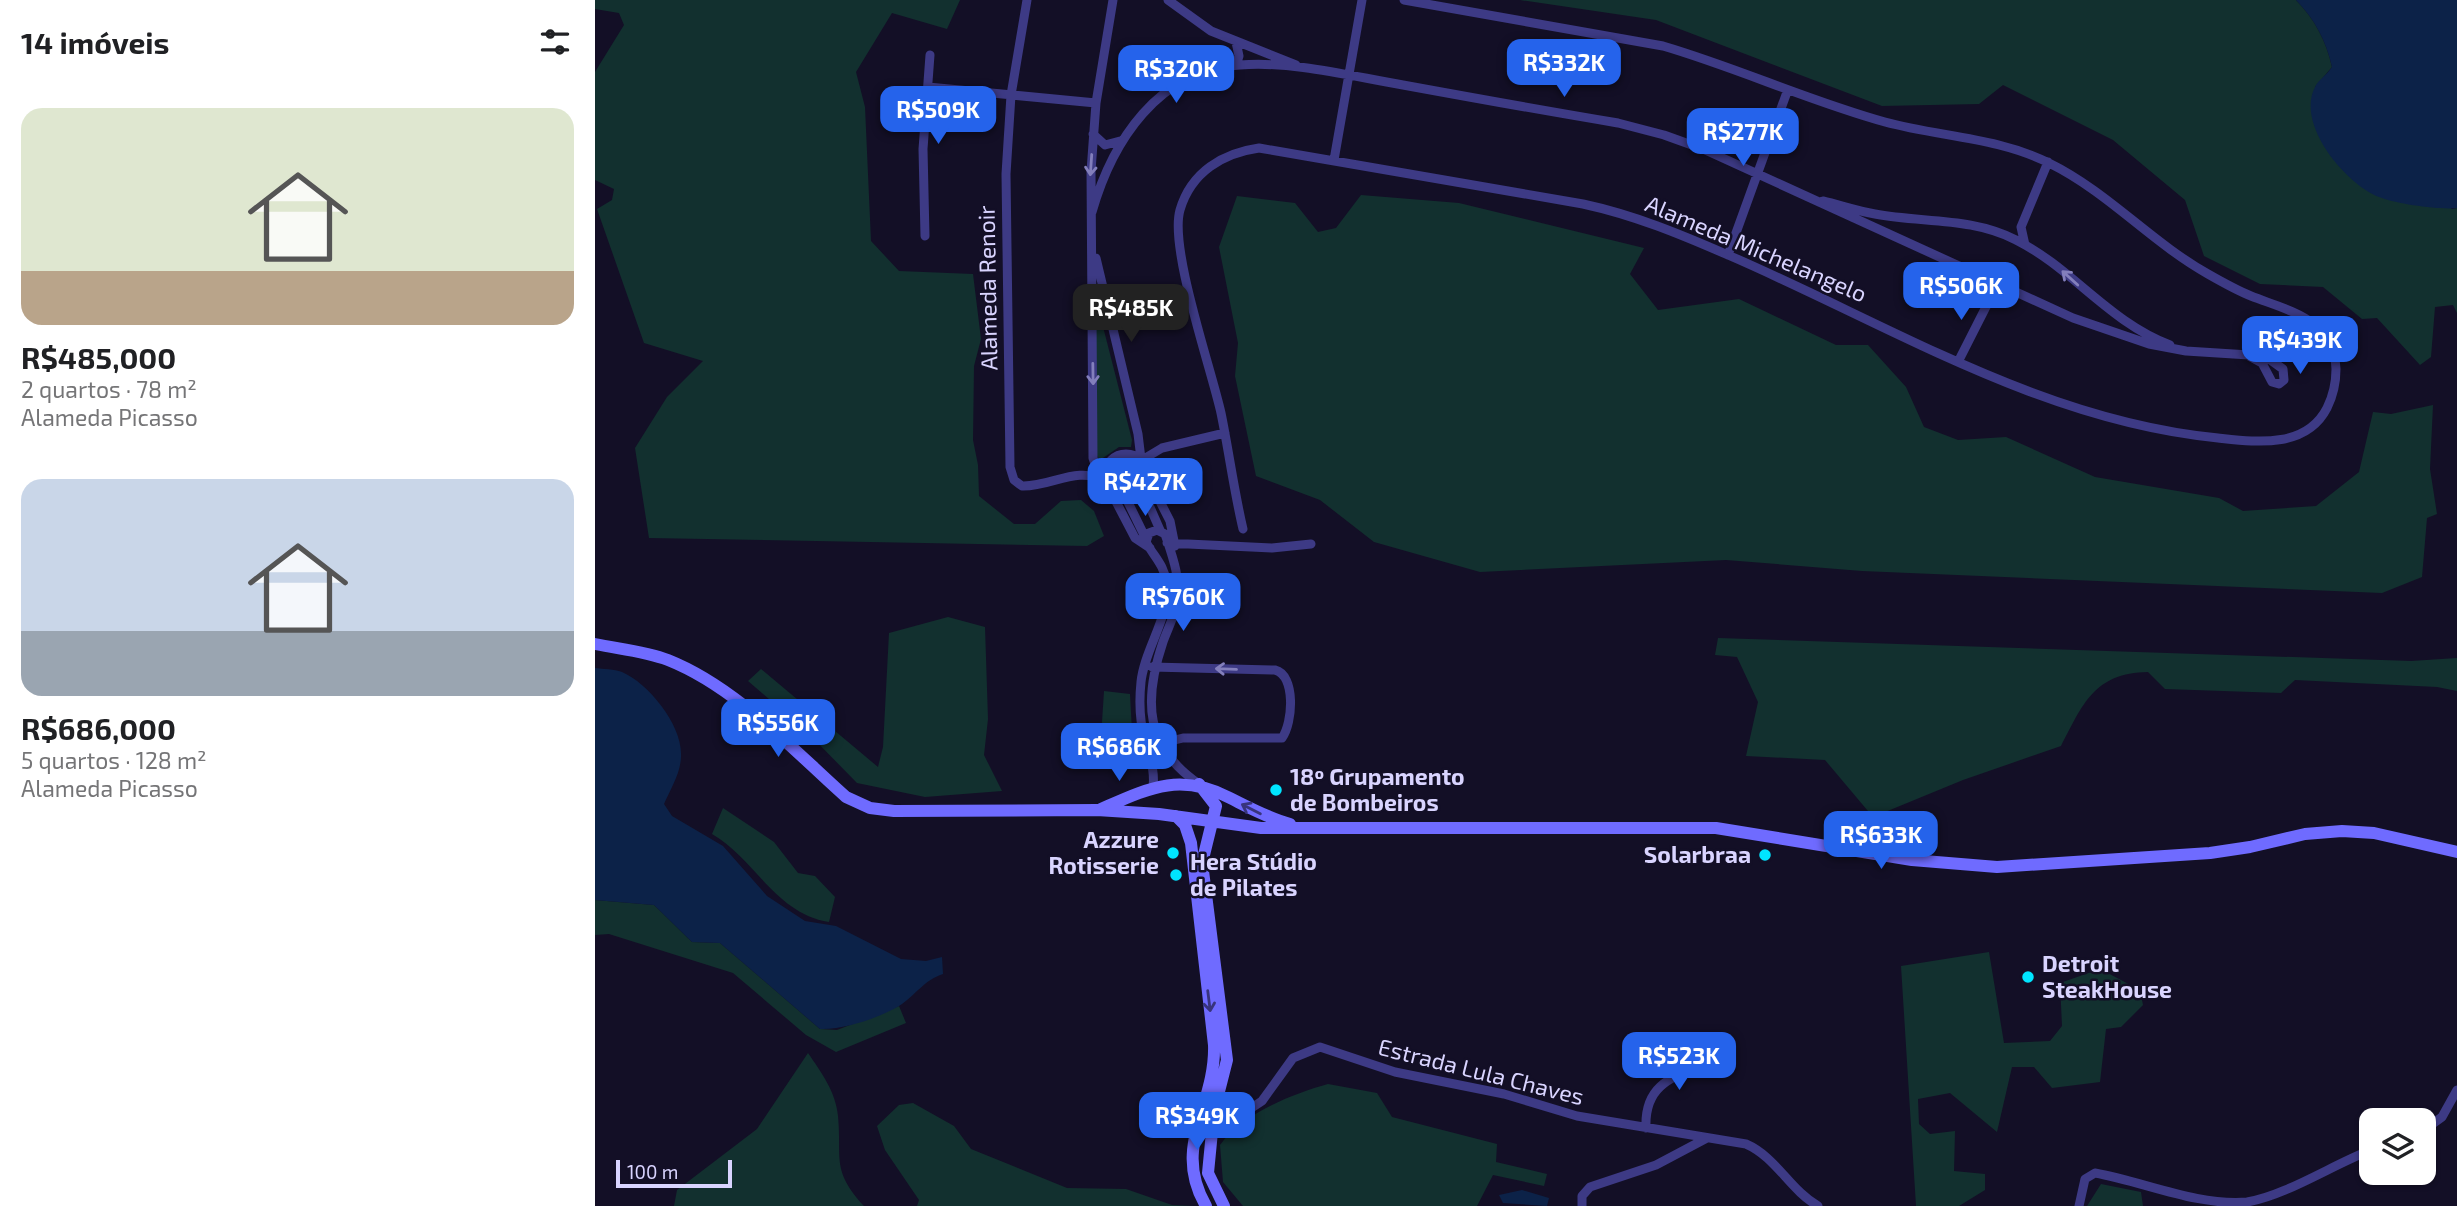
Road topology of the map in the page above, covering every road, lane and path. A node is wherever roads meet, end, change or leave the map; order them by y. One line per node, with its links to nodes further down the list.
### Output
1 (1027, 0): 13 (street, Alameda Renoir)
2 (1113, 0): 14 (street)
3 (1168, 0): 6 (street)
4 (1362, 0): 10 (street)
5 (1404, 0): 12 (street, Alameda Michelangelo)
6 (1236, 42): 8 (street); 9 (street)
7 (930, 55): 11 (street)
8 (1236, 65): 9 (street); 16 (street)
9 (1308, 69): 10 (street)
10 (1349, 76): 17 (street); 19 (street)
11 (928, 87): 13 (street); 26 (street)
12 (1787, 92): 18 (street, Alameda Michelangelo); 19 (street)
13 (1011, 95): 14 (street); 43 (street, Alameda Renoir)
14 (1096, 103): 15 (street)
15 (1093, 134): 16 (street); 21 (street, one-way to 21)
16 (1120, 141): 21 (street)
17 (1334, 160): 29 (street, Alameda Michelangelo); 40 (street, Alameda Michelangelo)
18 (2048, 162): 24 (street); 39 (street, Alameda Michelangelo)
19 (1757, 174): 20 (street); 29 (street)
20 (1801, 195): 22 (street); 23 (street)
21 (1092, 212): 25 (street)
22 (1875, 214): 23 (street); 27 (street)
23 (1872, 226): 30 (street)
24 (2021, 227): 27 (street); 28 (street)
25 (1092, 232): 33 (street); 34 (street)
26 (925, 236)
27 (2005, 236): 28 (street)
28 (2025, 245): 35 (street, one-way to 28)
29 (1728, 255): 39 (street, Alameda Michelangelo)
30 (1985, 279): 31 (street); 32 (street)
31 (2007, 289): 32 (street); 36 (street)
32 (1990, 297): 39 (street)
33 (1106, 307): 34 (street); 41 (street)
34 (1091, 308): 43 (street, one-way to 43)
35 (2123, 321): 36 (street); 37 (street)
36 (2117, 335): 37 (street)
37 (2186, 351): 38 (street)
38 (2249, 356)
39 (1959, 360)
40 (1225, 433): 41 (street); 46 (street, Alameda Michelangelo)
41 (1141, 460): 42 (street); 43 (street)
42 (1148, 478): 44 (street); 49 (street)
43 (1107, 481): 45 (street); 51 (street)
44 (1142, 489): 45 (street); 47 (street)
45 (1125, 496): 48 (street)
46 (1243, 529)
47 (1160, 530): 48 (street); 49 (street)
48 (1146, 538): 51 (street)
49 (1169, 544): 50 (street); 51 (street); 54 (street)
50 (1311, 544)
51 (1154, 550): 53 (street)
52 (595, 642): 58 (main road)
53 (1144, 667): 54 (street); 57 (street)
54 (1157, 667): 55 (street); 55 (street, one-way to 54)
55 (1159, 744): 56 (street)
56 (1199, 785): 57 (main road); 61 (main road); 62 (main road, one-way to 56)
57 (1153, 788): 58 (main road); 59 (main road)
58 (1097, 810): 59 (main road)
59 (1159, 814): 60 (main road)
60 (1177, 816): 61 (main road); 73 (main road, one-way to 73)
61 (1214, 822): 62 (main road); 66 (main road)
62 (1305, 828): 63 (main road)
63 (2457, 852)
64 (1714, 1060): 69 (street)
65 (2457, 1090): 67 (street)
66 (1214, 1111): 68 (street); 70 (main road)
67 (2436, 1121)
68 (1227, 1123): 69 (street, Estrada Lula Chaves); 70 (street, Estrada Lula Chaves)
69 (1646, 1128): 71 (street, Estrada Lula Chaves)
70 (1212, 1134): 74 (main road)
71 (1707, 1138): 78 (street); 79 (street, Estrada Lula Chaves)
72 (2359, 1155): 80 (street)
73 (1193, 1175): 74 (main road); 75 (main road)
74 (1210, 1179): 75 (main road); 77 (main road)
75 (1196, 1189): 76 (main road)
76 (1206, 1206)
77 (1224, 1206)
78 (1582, 1206)
79 (1818, 1206)
80 (2079, 1206)

